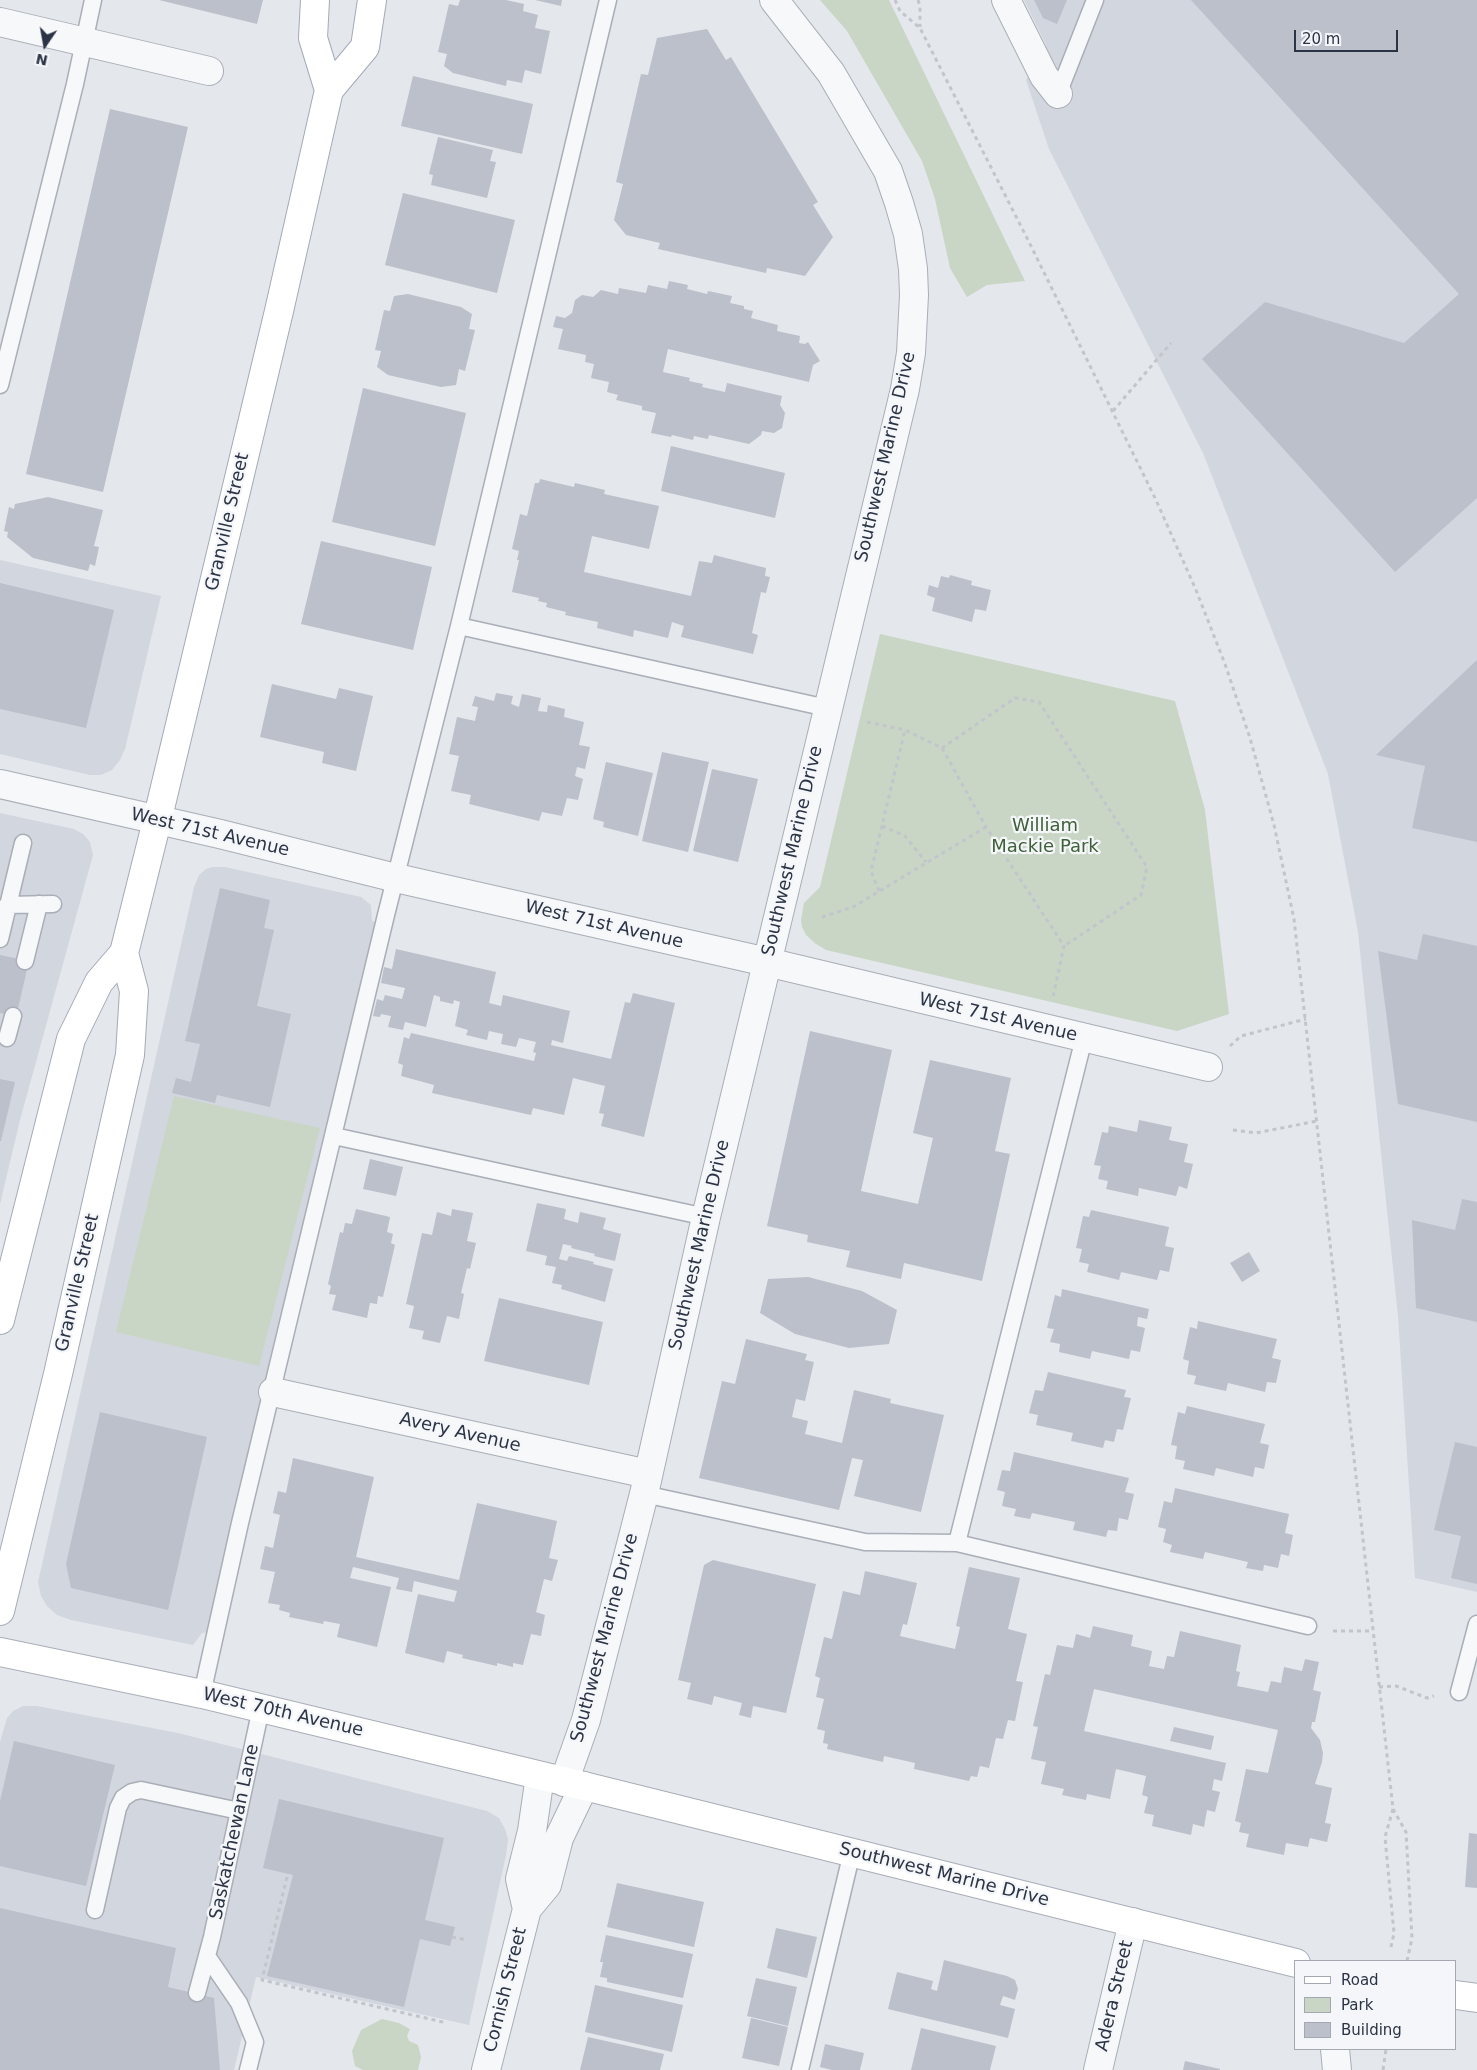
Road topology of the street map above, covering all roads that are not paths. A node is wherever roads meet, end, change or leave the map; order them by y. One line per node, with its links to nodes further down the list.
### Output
1 (93, 0): 9 (lane)
2 (315, 0): 11 (main road, Granville Street)
3 (372, 0): 11 (main road, Granville Street)
4 (608, 0): 14 (lane)
5 (774, 0): 15 (street, Southwest Marine Drive)
6 (1006, 0): 12 (street)
7 (1095, 0): 12 (lane)
8 (0, 22): 9 (street)
9 (84, 42): 10 (street); 13 (lane)
10 (209, 71)
11 (329, 90): 17 (main road, Granville Street)
12 (1058, 94)
13 (0, 385)
14 (459, 626): 15 (lane); 19 (lane)
15 (827, 708): 24 (street, Southwest Marine Drive)
16 (0, 784): 17 (street, West 71st Avenue)
17 (157, 821): 19 (street, West 71st Avenue); 22 (main road, Granville Street)
18 (23, 844): 20 (lane)
19 (396, 878): 24 (street, West 71st Avenue); 29 (lane)
20 (4, 908): 21 (lane); 23 (lane)
21 (0, 939)
22 (124, 953): 31 (main road, Granville Street); 35 (main road, Granville Street)
23 (25, 961)
24 (767, 962): 27 (street, West 71st Avenue); 30 (street, Southwest Marine Drive)
25 (12, 1016): 26 (lane)
26 (9, 1038)
27 (1084, 1038): 28 (street, West 71st Avenue); 34 (lane)
28 (1208, 1067)
29 (334, 1136): 30 (lane); 32 (lane)
30 (706, 1217): 33 (street, Southwest Marine Drive)
31 (0, 1320)
32 (273, 1392): 33 (street, Avery Avenue); 40 (lane)
33 (646, 1484): 34 (lane); 42 (street, Southwest Marine Drive)
34 (957, 1542): 37 (lane)
35 (0, 1611)
36 (1477, 1624): 39 (lane)
37 (1308, 1626)
38 (0, 1652): 40 (main road, West 70th Avenue)
39 (1459, 1692)
40 (202, 1694): 41 (main road, West 70th Avenue)
41 (261, 1708): 42 (main road, West 70th Avenue); 43 (lane, Saskatchewan Lane)
42 (563, 1781): 44 (main road, Southwest Marine Drive); 46 (street, Cornish Street); 46 (street, Cornish Street)
43 (240, 1810): 45 (lane); 48 (lane, Saskatchewan Lane)
44 (852, 1852): 47 (main road, Southwest Marine Drive); 56 (lane)
45 (95, 1910)
46 (527, 1910): 55 (street, Cornish Street)
47 (1133, 1922): 49 (main road, Southwest Marine Drive); 57 (street, Adera Street)
48 (207, 1956): 50 (lane, Saskatchewan Lane); 54 (lane)
49 (1294, 1962)
50 (197, 1993)
51 (1457, 1994): 52 (main road)
52 (1477, 1998)
53 (1335, 2050): 58 (street)
54 (248, 2070)
55 (486, 2070)
56 (800, 2070)
57 (1098, 2070)
58 (1337, 2070)

